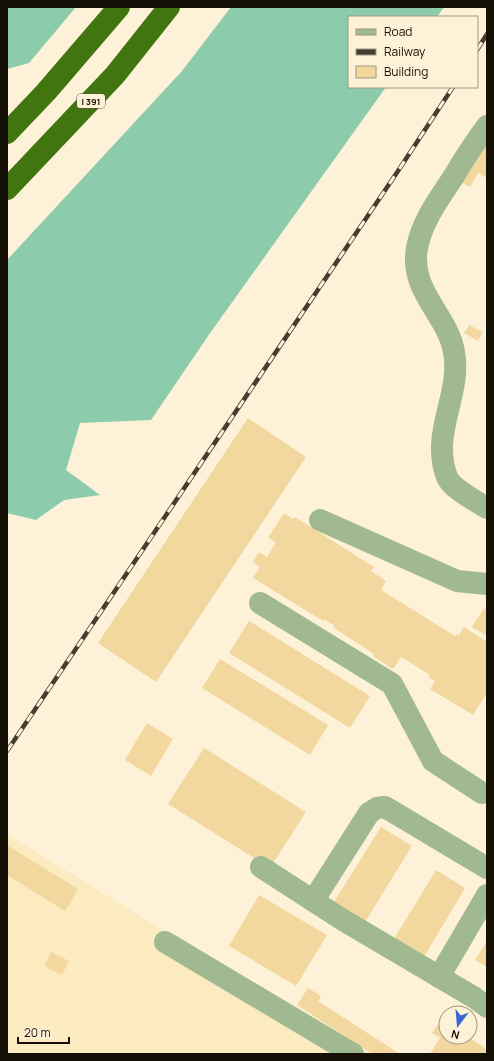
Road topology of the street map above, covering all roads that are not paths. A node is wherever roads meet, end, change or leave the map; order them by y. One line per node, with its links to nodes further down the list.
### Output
1 (119, 7): 4 (highway)
2 (169, 7): 5 (highway, I 391)
3 (487, 126): 6 (lane)
4 (7, 133)
5 (7, 189)
6 (487, 508)
7 (320, 520): 8 (lane)
8 (487, 584)
9 (260, 603): 10 (lane)
10 (485, 792)
11 (261, 867): 14 (lane)
12 (487, 868): 14 (lane)
13 (487, 895): 16 (lane)
14 (313, 901): 16 (lane)
15 (164, 942): 18 (lane)
16 (439, 977): 17 (lane)
17 (487, 1007)
18 (353, 1054)

